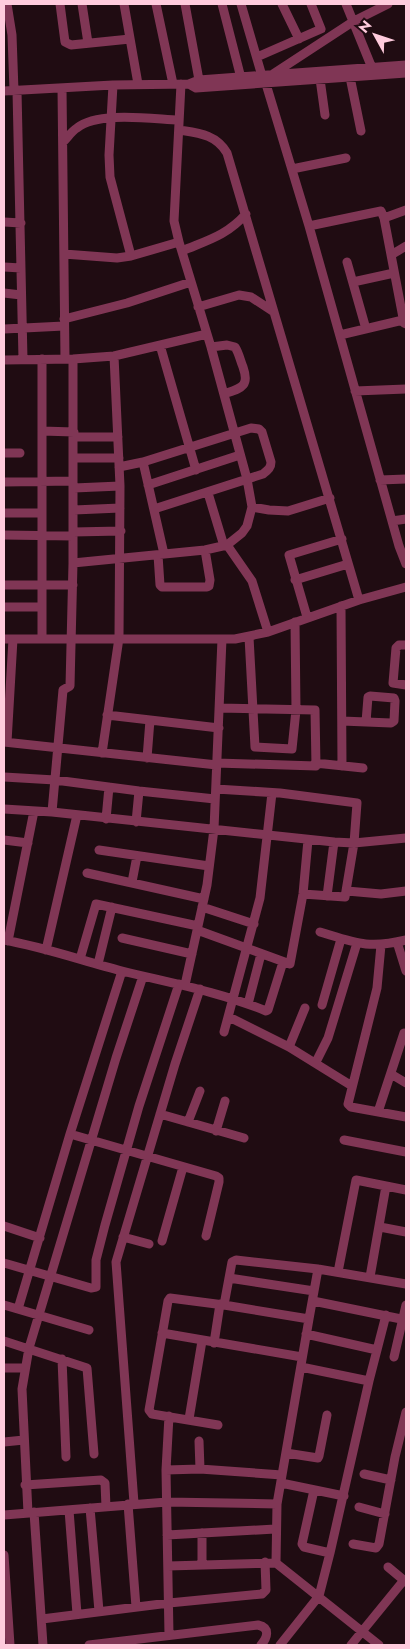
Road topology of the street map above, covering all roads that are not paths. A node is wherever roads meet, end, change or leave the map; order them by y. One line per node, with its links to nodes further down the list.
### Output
1 (7, 4): 31 (street)
2 (60, 4): 16 (street)
3 (82, 4): 16 (street)
4 (124, 4): 14 (street)
5 (156, 4): 27 (street)
6 (185, 4): 25 (street)
7 (222, 4): 22 (street)
8 (241, 4): 17 (street)
9 (282, 4): 15 (street)
10 (311, 4): 15 (street)
11 (346, 4): 13 (street)
12 (384, 5): 13 (street)
13 (354, 21): 19 (street); 23 (street)
14 (130, 39): 16 (street); 26 (street)
15 (299, 39): 17 (street)
16 (88, 43)
17 (257, 57): 23 (street)
18 (406, 66): 19 (street)
19 (372, 68): 23 (street)
20 (406, 73): 21 (street)
21 (350, 77): 24 (street); 36 (street)
22 (240, 78): 23 (street); 25 (street)
23 (266, 79): 24 (street); 27 (street); 39 (street)
24 (320, 79): 32 (street)
25 (200, 80): 27 (street)
26 (138, 84): 27 (street); 28 (street)
27 (181, 84): 34 (street)
28 (113, 85): 29 (street); 33 (street)
29 (62, 88): 31 (street); 37 (street)
30 (4, 91): 31 (street)
31 (15, 91): 44 (street)
32 (326, 114)
33 (112, 117): 34 (street); 37 (street); 50 (street)
34 (179, 120): 35 (street)
35 (179, 130): 41 (street); 46 (street)
36 (360, 131)
37 (63, 142): 48 (street)
38 (346, 158): 39 (street)
39 (292, 169): 45 (street)
40 (406, 210): 42 (street)
41 (246, 214): 46 (street); 60 (street)
42 (384, 218): 45 (street); 49 (street)
43 (4, 222): 44 (street)
44 (21, 223): 53 (street)
45 (309, 226): 67 (street)
46 (180, 246): 50 (street); 55 (street)
47 (406, 246): 49 (street)
48 (64, 254): 50 (street); 62 (street)
49 (390, 254): 54 (street)
50 (131, 256)
51 (347, 262): 56 (street)
52 (4, 267): 53 (street)
53 (21, 268): 58 (street)
54 (394, 273): 56 (street); 61 (street)
55 (191, 282): 59 (street); 62 (street)
56 (353, 282): 65 (street)
57 (4, 294): 58 (street)
58 (21, 295): 63 (street)
59 (198, 308): 60 (street); 66 (street)
60 (274, 312): 99 (street)
61 (405, 322): 65 (street)
62 (64, 323): 63 (street); 73 (street)
63 (22, 328): 64 (street); 71 (street)
64 (4, 329)
65 (366, 329): 67 (street)
66 (206, 334): 68 (street); 69 (street)
67 (340, 335): 76 (street)
68 (160, 345): 70 (street); 82 (street)
69 (211, 348): 77 (street); 77 (street)
70 (114, 356): 73 (street); 81 (street)
71 (23, 359): 72 (street); 74 (street)
72 (42, 359): 73 (street); 78 (street)
73 (69, 359): 79 (street)
74 (4, 360)
75 (406, 389): 76 (street)
76 (355, 391): 92 (street)
77 (224, 394): 80 (street)
78 (42, 430): 79 (street); 93 (street)
79 (74, 434): 81 (street); 86 (street)
80 (234, 434): 82 (street); 85 (street); 90 (street)
81 (118, 437): 87 (street)
82 (189, 447): 88 (street); 89 (street)
83 (4, 453): 84 (street)
84 (20, 453)
85 (240, 455): 89 (street); 90 (street)
86 (74, 458): 87 (street); 95 (street)
87 (119, 462): 88 (street); 97 (street)
88 (143, 462): 96 (street)
89 (196, 470): 96 (street)
90 (247, 479): 98 (street); 100 (street)
91 (406, 479): 92 (street)
92 (380, 480): 107 (street)
93 (42, 481): 94 (street); 95 (street); 105 (street)
94 (4, 482)
95 (74, 485): 97 (street); 103 (street)
96 (148, 485): 102 (street)
97 (120, 486): 101 (street)
98 (208, 493): 102 (street); 113 (street)
99 (330, 498): 100 (street); 112 (street)
100 (252, 507): 113 (street)
101 (120, 508): 103 (street); 108 (street)
102 (154, 509): 115 (street)
103 (74, 510): 109 (street)
104 (4, 513): 105 (street)
105 (42, 513): 111 (street)
106 (406, 519): 107 (street)
107 (392, 521): 119 (street)
108 (121, 531): 109 (street); 116 (street)
109 (73, 534): 111 (street); 117 (street)
110 (4, 535): 111 (street)
111 (42, 536): 123 (street)
112 (342, 539): 118 (street); 120 (street)
113 (226, 545): 114 (street); 131 (street)
114 (205, 550): 115 (street); 115 (street)
115 (161, 555): 116 (street)
116 (120, 559): 117 (street); 134 (street)
117 (73, 563): 122 (street)
118 (348, 564): 120 (street); 125 (street)
119 (406, 564)
120 (295, 580): 129 (street)
121 (4, 585): 123 (street)
122 (73, 585): 123 (street); 136 (street)
123 (43, 586): 128 (street)
124 (406, 587): 125 (street)
125 (359, 600): 126 (street)
126 (341, 606): 129 (street); 146 (street)
127 (4, 607): 128 (street)
128 (42, 607): 133 (street)
129 (308, 618): 130 (street)
130 (295, 622): 131 (street); 143 (street)
131 (268, 632): 132 (street)
132 (249, 637): 137 (street); 142 (street)
133 (42, 638): 135 (street); 136 (street)
134 (119, 638): 136 (street); 137 (street); 144 (street)
135 (8, 639): 140 (street)
136 (72, 639): 150 (street)
137 (222, 640): 141 (street)
138 (406, 645): 139 (street)
139 (406, 685)
140 (7, 707): 149 (street)
141 (219, 708): 142 (street); 148 (street)
142 (253, 709): 143 (street); 143 (street)
143 (296, 710): 153 (street)
144 (107, 715): 145 (street); 151 (street)
145 (150, 720): 148 (street); 152 (street)
146 (342, 721): 147 (street); 155 (street)
147 (366, 722)
148 (218, 728): 154 (street)
149 (6, 742): 150 (street)
150 (57, 749): 151 (street); 158 (street)
151 (102, 753): 152 (street)
152 (147, 758): 154 (street)
153 (316, 763): 154 (street); 155 (street)
154 (217, 764): 160 (street)
155 (342, 766): 156 (street)
156 (363, 768)
157 (4, 777): 158 (street)
158 (55, 780): 159 (street); 166 (street)
159 (110, 787): 161 (street); 168 (street)
160 (216, 789): 162 (street); 163 (street)
161 (139, 791): 163 (street); 169 (street)
162 (272, 793): 171 (street); 177 (street)
163 (215, 799): 170 (street)
164 (4, 809): 165 (street)
165 (34, 811): 166 (street); 176 (street)
166 (52, 812): 167 (street)
167 (78, 815): 168 (street); 199 (street)
168 (106, 819): 169 (street)
169 (136, 822): 170 (street)
170 (214, 829): 171 (street); 180 (street)
171 (269, 835): 174 (street); 189 (street)
172 (406, 838): 177 (street)
173 (4, 840): 176 (street)
174 (308, 840): 175 (street); 185 (street)
175 (334, 842): 177 (street); 186 (street)
176 (28, 843): 194 (street)
177 (354, 843): 183 (street)
178 (99, 850): 179 (street)
179 (137, 856): 180 (street); 182 (street)
180 (209, 866): 187 (street)
181 (87, 873): 182 (street)
182 (132, 882): 187 (street)
183 (347, 891): 184 (street); 186 (street)
184 (406, 891)
185 (303, 894): 186 (street); 203 (street)
186 (327, 896)
187 (203, 903): 189 (street); 190 (street)
188 (112, 907): 190 (street); 202 (street); 204 (street)
189 (254, 924): 198 (street)
190 (197, 928): 198 (street); 200 (street)
191 (320, 932): 193 (street)
192 (122, 938): 200 (street)
193 (341, 939): 196 (street); 212 (street)
194 (6, 940): 199 (street)
195 (402, 941): 197 (street); 206 (street)
196 (357, 943): 197 (street); 218 (street)
197 (380, 945): 221 (street)
198 (247, 949): 201 (street); 210 (street)
199 (46, 950): 202 (street)
200 (192, 954): 208 (street)
201 (261, 954): 203 (street); 211 (street)
202 (80, 959): 204 (street)
203 (283, 962): 211 (street)
204 (98, 964): 205 (street)
205 (122, 971): 207 (street); 229 (street)
206 (406, 972)
207 (144, 976): 208 (street); 232 (street)
208 (182, 985): 209 (street); 233 (street)
209 (200, 989): 210 (street); 225 (street)
210 (234, 998): 211 (street); 214 (street)
211 (248, 1004)
212 (322, 1005)
213 (305, 1008): 217 (street)
214 (229, 1017): 215 (street); 217 (street)
215 (224, 1032)
216 (404, 1033): 219 (street)
217 (289, 1047): 218 (street)
218 (316, 1062): 221 (street)
219 (391, 1074): 220 (street); 224 (street)
220 (406, 1083)
221 (352, 1086): 224 (street)
222 (200, 1091): 227 (street)
223 (225, 1100): 228 (street)
224 (378, 1112): 226 (street)
225 (160, 1114): 227 (street); 235 (street)
226 (406, 1117)
227 (188, 1122): 228 (street)
228 (216, 1130): 230 (street)
229 (70, 1134): 232 (street); 244 (street)
230 (244, 1138)
231 (344, 1140): 234 (street)
232 (91, 1141): 233 (street); 251 (street)
233 (127, 1151): 235 (street); 251 (street)
234 (406, 1152)
235 (147, 1157): 236 (street); 243 (street)
236 (183, 1167): 242 (street); 245 (street)
237 (386, 1186): 238 (street); 240 (street); 250 (street)
238 (406, 1190)
239 (4, 1226): 244 (street)
240 (380, 1227): 241 (street); 252 (street)
241 (406, 1232)
242 (206, 1236)
243 (123, 1237): 246 (street); 300 (street)
244 (40, 1238): 249 (street)
245 (162, 1241)
246 (149, 1244)
247 (4, 1262): 249 (street)
248 (318, 1269): 250 (street); 253 (street); 255 (street)
249 (30, 1270): 251 (street); 260 (street)
250 (338, 1272): 252 (street)
251 (52, 1276): 261 (street)
252 (370, 1277): 254 (street)
253 (230, 1278): 255 (street); 257 (street)
254 (406, 1284)
255 (314, 1291): 256 (street)
256 (313, 1301): 262 (street); 263 (street)
257 (222, 1304): 263 (street); 266 (street); 270 (street)
258 (4, 1305): 260 (street)
259 (406, 1305): 264 (street)
260 (18, 1309): 261 (street)
261 (39, 1315): 265 (street); 271 (street)
262 (386, 1315): 264 (street); 272 (street)
263 (309, 1319): 267 (street)
264 (405, 1320): 274 (street)
265 (89, 1330)
266 (162, 1333): 269 (street); 282 (street)
267 (306, 1334): 272 (street); 273 (street)
268 (4, 1341): 271 (street)
269 (202, 1341): 270 (street); 283 (street)
270 (214, 1343): 273 (street)
271 (29, 1348): 275 (street); 278 (street)
272 (377, 1350): 279 (street)
273 (302, 1357): 276 (street)
274 (394, 1357)
275 (62, 1359): 289 (street); 290 (street)
276 (301, 1367): 279 (street); 288 (street)
277 (4, 1368): 278 (street)
278 (25, 1368): 285 (street)
279 (369, 1381): 298 (street)
280 (406, 1412): 295 (street)
281 (327, 1415): 288 (street)
282 (169, 1416): 283 (street); 292 (street)
283 (188, 1419): 284 (street)
284 (218, 1425)
285 (24, 1440): 287 (street); 296 (street)
286 (199, 1441): 291 (street)
287 (4, 1442)
288 (286, 1452): 294 (street)
289 (94, 1454)
290 (66, 1457)
291 (200, 1469): 292 (street); 294 (street)
292 (166, 1470): 299 (street)
293 (364, 1474): 295 (street)
294 (281, 1479): 297 (street); 301 (street)
295 (391, 1480): 307 (street)
296 (25, 1484): 302 (street); 306 (street)
297 (314, 1490): 298 (street); 313 (street)
298 (344, 1496): 313 (street)
299 (167, 1502): 300 (street); 301 (street); 311 (street)
300 (131, 1504): 302 (street); 323 (street)
301 (277, 1504): 309 (street)
302 (106, 1507): 304 (street)
303 (359, 1507): 307 (street)
304 (90, 1508): 305 (street); 324 (street)
305 (69, 1510): 306 (street); 325 (street)
306 (31, 1512): 308 (street); 326 (street)
307 (384, 1514): 312 (street)
308 (4, 1515)
309 (275, 1529): 310 (street); 316 (street)
310 (202, 1533): 311 (street); 317 (street)
311 (167, 1535): 318 (street)
312 (353, 1544)
313 (330, 1553): 321 (street)
314 (4, 1555): 330 (street)
315 (265, 1562): 316 (street); 317 (street); 322 (street)
316 (276, 1563): 321 (street)
317 (202, 1564): 318 (street)
318 (168, 1566): 322 (street)
319 (388, 1567): 320 (street)
320 (405, 1581): 327 (street)
321 (319, 1596): 327 (street); 333 (street)
322 (169, 1603): 323 (street); 328 (street)
323 (136, 1608): 324 (street)
324 (99, 1612): 325 (street)
325 (77, 1614): 326 (street)
326 (42, 1619): 331 (street)
327 (363, 1632): 334 (street); 335 (street)
328 (169, 1635): 329 (street); 332 (street)
329 (266, 1644)
330 (10, 1645)
331 (43, 1645)
332 (89, 1645)
333 (280, 1645)
334 (351, 1645)
335 (379, 1645)

